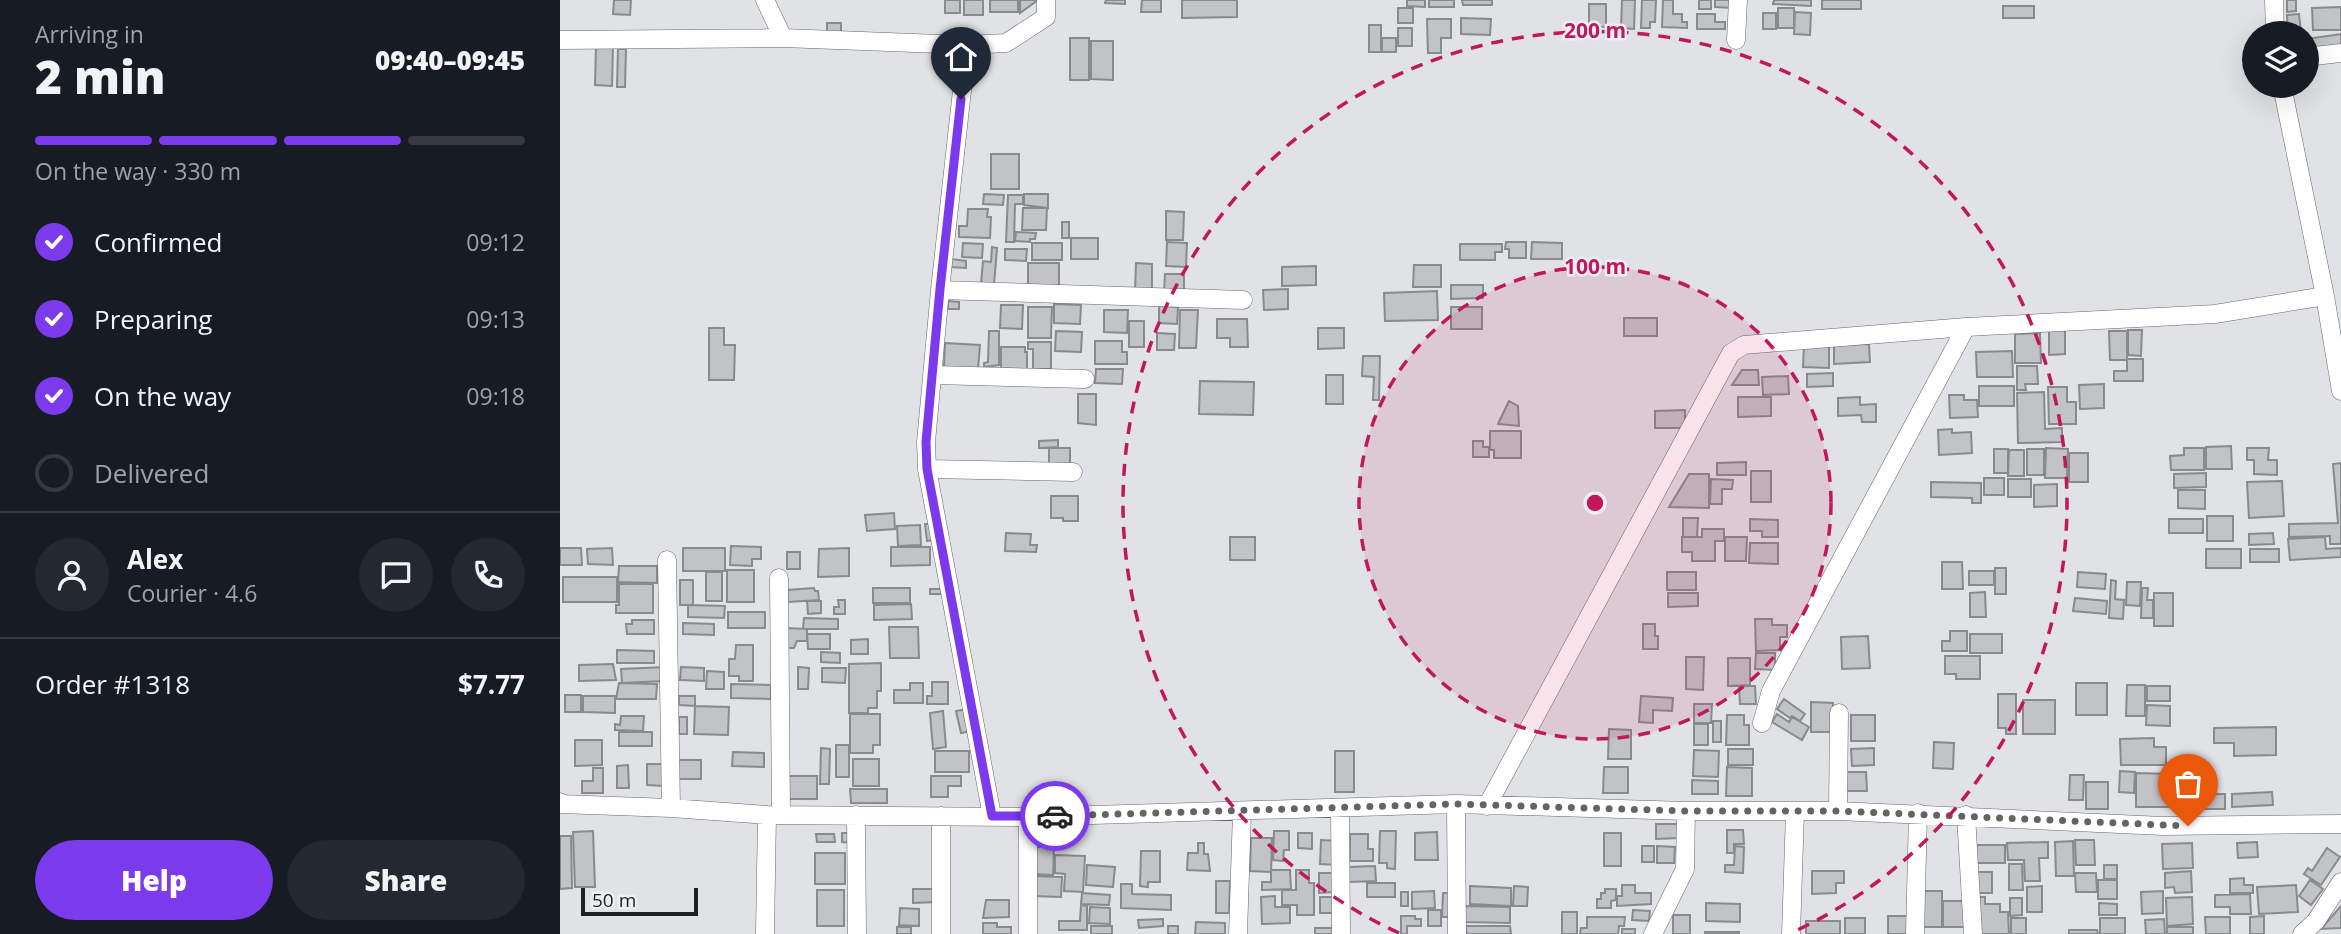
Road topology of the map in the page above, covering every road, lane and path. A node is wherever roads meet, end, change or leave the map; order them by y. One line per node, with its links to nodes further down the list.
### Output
1 (765, 0): 6 (street)
2 (1046, 0): 9 (street)
3 (1738, 0): 8 (street)
4 (2274, 0): 5 (street)
5 (2275, 21)
6 (783, 38): 7 (street); 9 (street)
7 (560, 40)
8 (1736, 40)
9 (967, 45): 13 (street)
10 (2341, 53): 11 (street)
11 (2319, 56)
12 (2284, 98): 14 (street)
13 (940, 289): 15 (street); 18 (street)
14 (2325, 296): 16 (street); 17 (street)
15 (1243, 300)
16 (1966, 327): 26 (street); 29 (street)
17 (2336, 332): 20 (street)
18 (934, 375): 19 (street); 21 (street)
19 (1085, 379)
20 (2341, 391)
21 (927, 469): 22 (street); 40 (street)
22 (1073, 472)
23 (667, 560): 30 (street)
24 (779, 578): 37 (street)
25 (1839, 713): 34 (street)
26 (1762, 723)
27 (560, 802): 30 (street)
28 (1456, 804): 29 (street); 31 (street); 51 (street)
29 (1487, 806): 32 (street)
30 (671, 808): 37 (street)
31 (1340, 808): 35 (street); 50 (street)
32 (1686, 811): 33 (street); 52 (street)
33 (1795, 811): 34 (street); 53 (street)
34 (1838, 811): 36 (street)
35 (1242, 812): 42 (street); 49 (street)
36 (1918, 813): 41 (street); 54 (street)
37 (774, 815): 38 (street); 45 (street)
38 (856, 815): 39 (street); 46 (street)
39 (941, 816): 40 (street); 47 (street)
40 (992, 816): 42 (street)
41 (1966, 816): 43 (street); 55 (street)
42 (1028, 817): 48 (street)
43 (2341, 824)
44 (2341, 882): 56 (street)
45 (765, 934)
46 (858, 934)
47 (941, 934)
48 (1028, 934)
49 (1238, 934)
50 (1341, 934)
51 (1457, 934)
52 (1653, 934)
53 (1791, 934)
54 (1915, 934)
55 (1973, 934)
56 (2302, 934)

